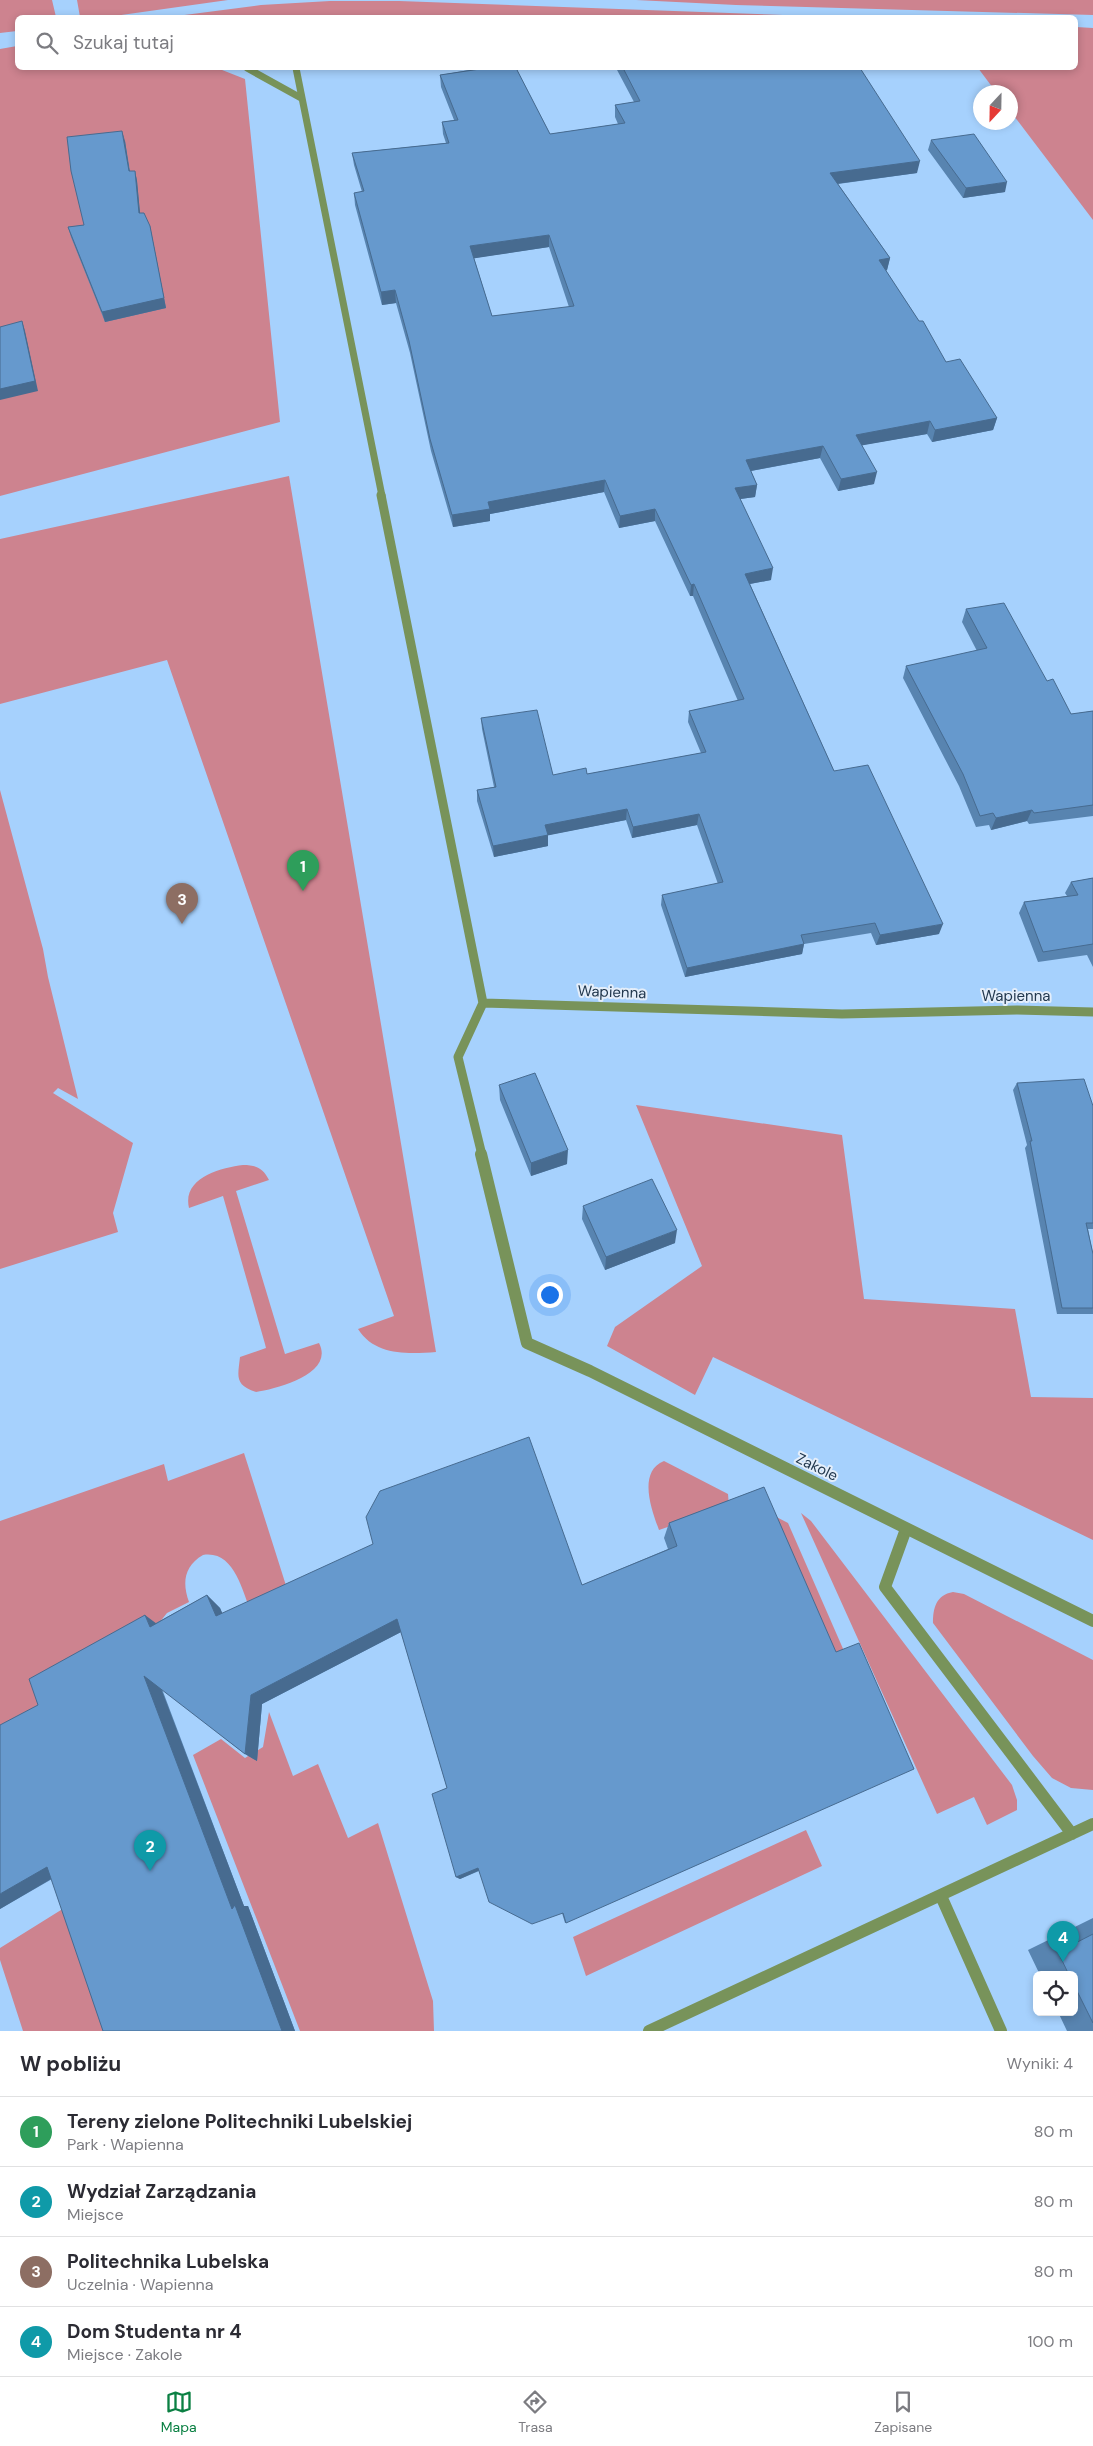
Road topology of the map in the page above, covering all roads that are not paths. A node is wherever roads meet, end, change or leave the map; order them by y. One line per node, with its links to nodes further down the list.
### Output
1 (251, 70): 3 (street)
2 (296, 70): 3 (street)
3 (301, 98): 4 (street)
4 (483, 1003): 5 (street, Wapienna); 6 (street, Zakole)
5 (1093, 1012)
6 (906, 1529): 7 (street, Zakole); 9 (street)
7 (1093, 1621)
8 (1093, 1824): 9 (street)
9 (1072, 1834): 10 (street)
10 (941, 1896): 11 (street); 12 (street)
11 (650, 2031)
12 (1001, 2031)

